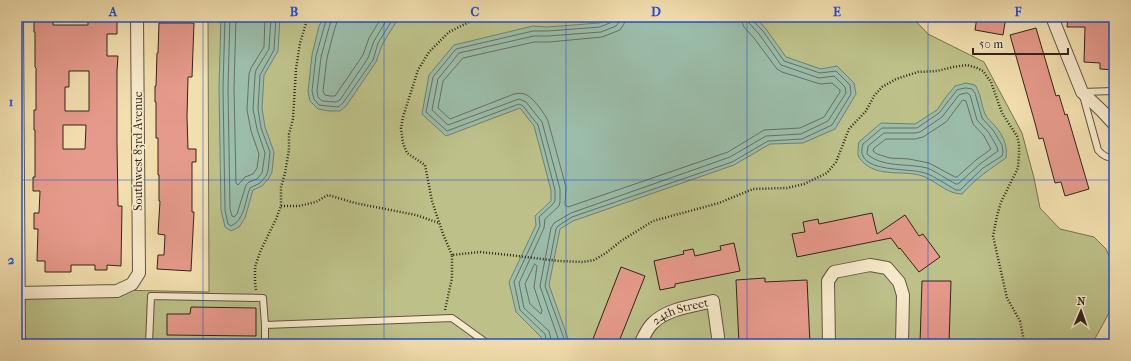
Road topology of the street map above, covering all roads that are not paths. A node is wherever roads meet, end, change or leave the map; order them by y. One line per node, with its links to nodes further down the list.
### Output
1 (137, 17): 8 (street, Southwest 83rd Avenue)
2 (1052, 17): 5 (street)
3 (17, 18): 8 (street)
4 (1114, 91): 5 (lane)
5 (1082, 92): 6 (street); 7 (lane)
6 (1114, 124)
7 (1114, 158)
8 (18, 293): 10 (street)
9 (265, 325): 11 (lane); 12 (lane); 13 (lane)
10 (19, 344)
11 (149, 344)
12 (265, 344)
13 (488, 344)
14 (640, 344): 15 (street, 24th Street)
15 (719, 344)
16 (829, 344): 17 (street)
17 (902, 344)

